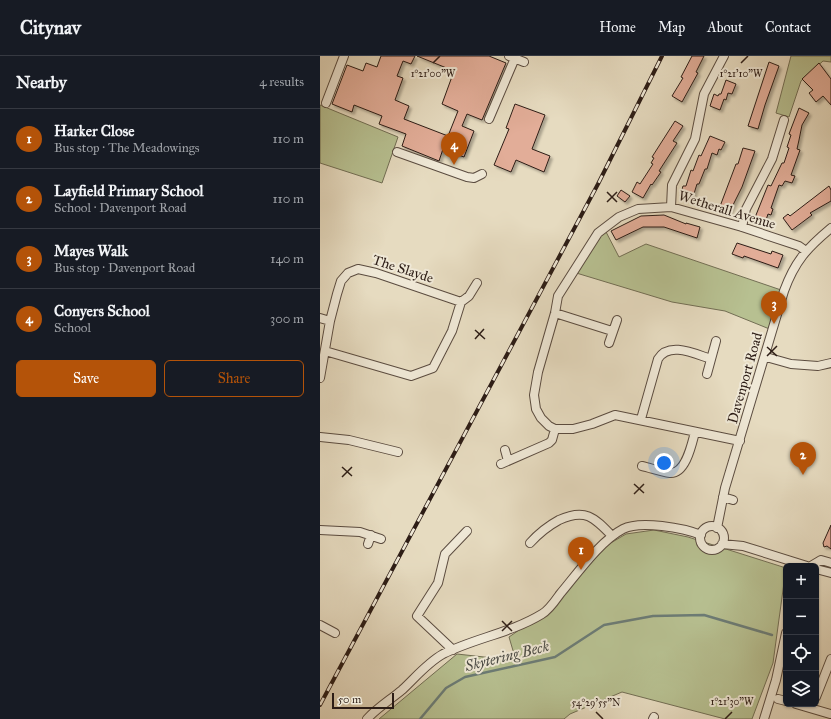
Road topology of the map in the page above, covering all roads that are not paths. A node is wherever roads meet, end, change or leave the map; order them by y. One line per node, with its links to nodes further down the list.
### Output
1 (344, 56): 7 (street)
2 (724, 56): 5 (street)
3 (512, 57): 4 (street); 8 (street)
4 (524, 62)
5 (716, 71): 6 (street); 12 (street)
6 (724, 76)
7 (326, 103)
8 (489, 119)
9 (784, 120): 13 (street)
10 (396, 152): 11 (street)
11 (482, 174)
12 (671, 206): 13 (street, Wetherall Avenue); 18 (street, Wetherall Avenue)
13 (742, 227): 15 (street, Wetherall Avenue)
14 (831, 228): 15 (street, Davenport Road)
15 (806, 251): 26 (street, Davenport Road)
16 (477, 283): 17 (street)
17 (461, 302): 21 (street, The Slayde); 25 (street)
18 (555, 313): 22 (street); 32 (street, Wetherall Avenue)
19 (320, 318): 21 (street)
20 (617, 320): 22 (street)
21 (330, 321): 25 (street, The Slayde)
22 (612, 331): 24 (street)
23 (716, 341): 27 (street)
24 (609, 343)
25 (325, 351): 30 (street, The Slayde)
26 (766, 357): 28 (street); 35 (street, Davenport Road)
27 (711, 359): 29 (street); 31 (street)
28 (831, 362)
29 (707, 374)
30 (320, 378)
31 (641, 420): 32 (street); 33 (street)
32 (555, 429): 36 (street)
33 (695, 432): 35 (street); 38 (street)
34 (320, 438): 37 (street)
35 (740, 441): 39 (street, Davenport Road)
36 (505, 450)
37 (398, 452)
38 (642, 466)
39 (723, 497): 40 (street); 43 (street, Davenport Road)
40 (733, 500)
41 (556, 522): 42 (street); 48 (street); 50 (street)
42 (566, 527)
43 (717, 528): 47 (street); 52 (street)
44 (320, 530): 46 (street)
45 (467, 531): 61 (street)
46 (371, 535): 49 (street); 51 (street)
47 (701, 535): 48 (street); 52 (street)
48 (612, 536): 61 (street)
49 (381, 539)
50 (530, 543)
51 (368, 544)
52 (722, 544): 53 (street)
53 (797, 563)
54 (816, 563): 55 (street)
55 (831, 563)
56 (819, 570): 57 (street)
57 (831, 574)
58 (320, 625): 59 (street)
59 (335, 633)
60 (786, 635): 67 (street)
61 (453, 650): 66 (street)
62 (831, 658): 63 (street)
63 (819, 689)
64 (814, 707): 65 (street)
65 (830, 714)
66 (367, 719)
67 (764, 719)

